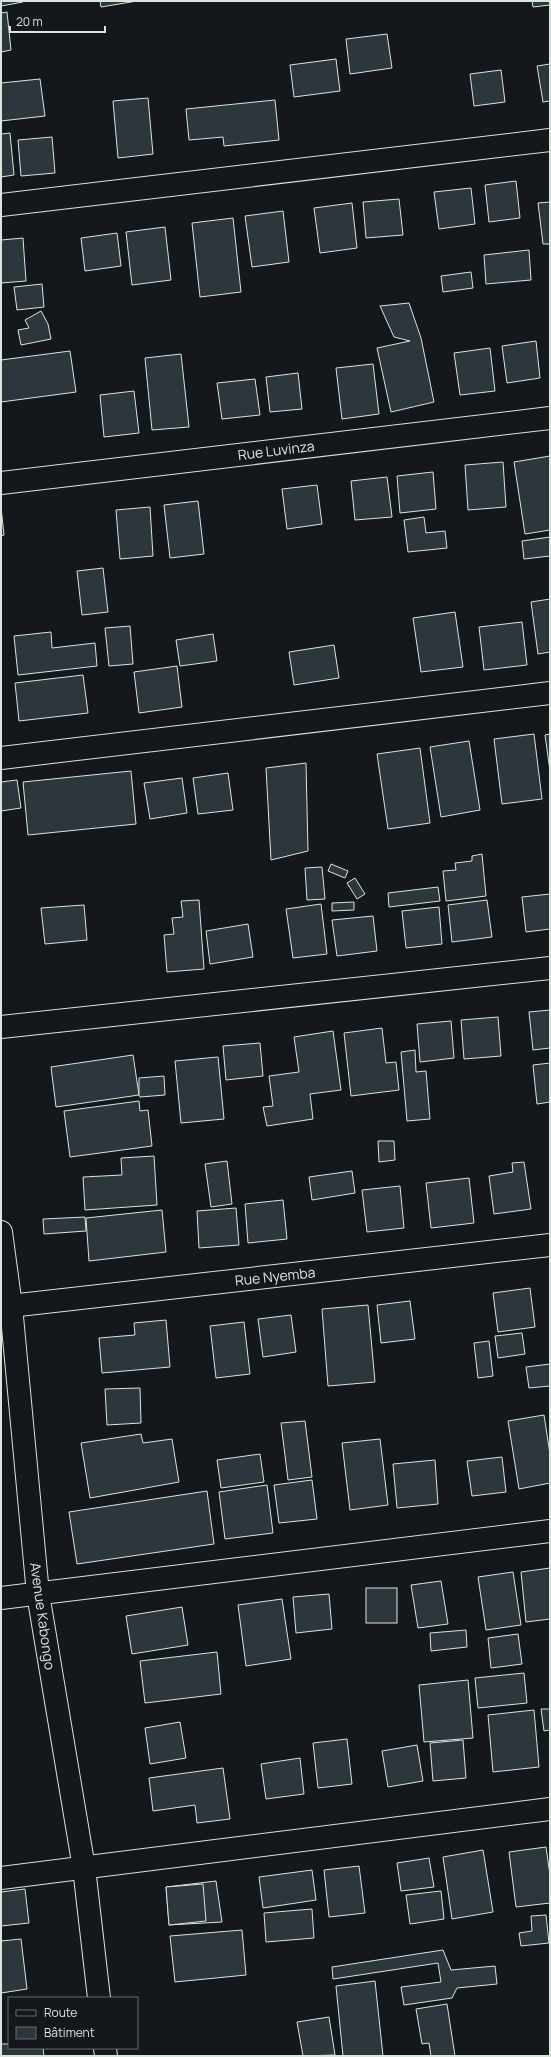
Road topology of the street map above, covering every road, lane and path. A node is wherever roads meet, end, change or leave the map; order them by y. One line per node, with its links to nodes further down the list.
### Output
1 (550, 140): 2 (street)
2 (1, 206)
3 (550, 418): 4 (street, Rue Luvinza)
4 (1, 483)
5 (550, 693): 6 (street)
6 (1, 758)
7 (550, 968): 8 (street)
8 (1, 1027)
9 (1, 1232): 11 (street, Avenue Kabongo)
10 (550, 1245): 11 (street, Rue Nyemba)
11 (6, 1306): 13 (street, Avenue Kabongo)
12 (550, 1531): 13 (street)
13 (38, 1594): 14 (street); 16 (street, Avenue Kabongo)
14 (1, 1598)
15 (550, 1809): 16 (street)
16 (84, 1868): 17 (street); 18 (street, Avenue Kabongo)
17 (1, 1878)
18 (100, 1997)

